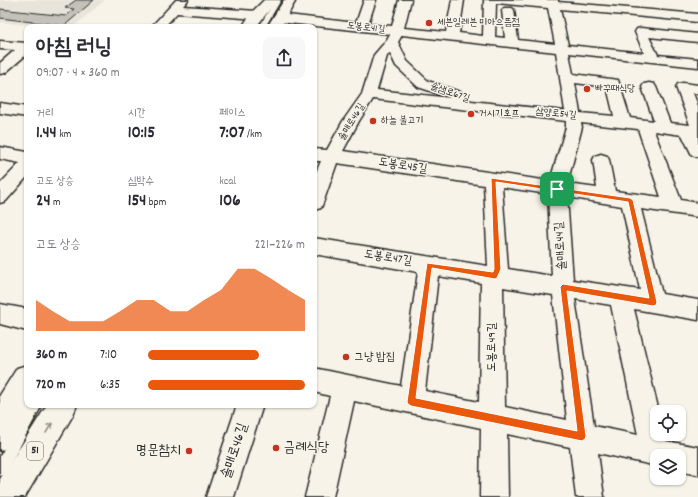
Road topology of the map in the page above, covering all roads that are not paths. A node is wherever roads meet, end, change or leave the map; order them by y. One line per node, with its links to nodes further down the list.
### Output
1 (271, 0): 18 (main road)
2 (278, 0): 18 (lane)
3 (284, 0): 22 (lane)
4 (290, 0): 19 (main road)
5 (370, 0): 25 (street)
6 (405, 0): 27 (street)
7 (458, 0): 28 (street)
8 (490, 0): 30 (street)
9 (497, 0): 11 (street)
10 (178, 4): 18 (street); 21 (street)
11 (505, 4): 13 (street); 31 (street)
12 (691, 6): 16 (street)
13 (553, 7): 14 (street); 17 (street); 34 (street, 솔매로44길)
14 (609, 7): 15 (street); 20 (street)
15 (639, 18): 16 (street); 26 (street)
16 (698, 18)
17 (596, 19)
18 (260, 21)
19 (277, 23): 23 (street, 도봉로41길)
20 (619, 23)
21 (160, 24)
22 (271, 24)
23 (298, 24)
24 (317, 25): 25 (street, 도봉로41길)
25 (361, 27): 27 (street, 도봉로41길)
26 (698, 28)
27 (395, 36): 28 (street, 도봉로41길); 42 (street, 솔매로46길); 44 (street, 솔샘로67길)
28 (452, 36): 30 (street, 도봉로41길)
29 (698, 38): 36 (street)
30 (489, 40): 31 (street, 도봉로41길)
31 (512, 42): 34 (street, 도봉로41길)
32 (0, 45): 33 (street)
33 (24, 47)
34 (562, 48): 36 (street, 도봉로41길); 39 (street, 솔매로44길)
35 (24, 50): 38 (street)
36 (652, 57): 37 (street, 도봉로41길)
37 (698, 62)
38 (0, 70)
39 (567, 78): 46 (street, 솔매로44길); 47 (street)
40 (650, 87): 49 (street)
41 (698, 89): 50 (street)
42 (370, 94): 44 (street, 삼양로54길); 54 (street, 솔매로46길)
43 (0, 108): 45 (street)
44 (502, 109): 46 (street, 삼양로54길)
45 (24, 112)
46 (573, 116): 47 (street, 삼양로54길); 59 (street, 솔매로44길)
47 (622, 122): 48 (street, 삼양로54길)
48 (644, 125): 49 (street, 삼양로54길); 64 (street)
49 (664, 127): 50 (street, 삼양로54길)
50 (695, 129): 51 (street)
51 (698, 150)
52 (0, 153): 55 (street)
53 (317, 155): 54 (street, 도봉로45길)
54 (332, 156): 58 (street, 도봉로45길); 60 (street, 솔매로46길)
55 (24, 157)
56 (601, 160): 62 (street)
57 (24, 169): 61 (street)
58 (493, 180): 59 (street, 도봉로45길); 68 (street)
59 (557, 189): 62 (street, 도봉로45길); 69 (street, 솔매로44길)
60 (317, 194)
61 (0, 196)
62 (608, 197): 63 (street, 도봉로45길)
63 (630, 200): 64 (street, 도봉로45길); 71 (street)
64 (674, 207): 65 (street, 도봉로45길)
65 (698, 210)
66 (317, 246): 67 (street, 도봉로47길)
67 (429, 265): 68 (street, 도봉로47길); 78 (street)
68 (495, 276): 69 (street, 도봉로47길); 83 (street, 도봉로49길)
69 (563, 287): 70 (street, 도봉로47길); 85 (street, 솔매로44길)
70 (620, 297): 71 (street, 도봉로47길); 87 (street)
71 (653, 302): 72 (street, 도봉로47길)
72 (698, 310)
73 (0, 314): 74 (street)
74 (24, 319)
75 (317, 381): 77 (street)
76 (24, 383): 84 (main road)
77 (345, 387): 78 (street); 94 (street)
78 (411, 402): 83 (street)
79 (24, 404): 86 (lane)
80 (34, 408): 91 (lane)
81 (61, 408): 92 (main road, 51, one-way to 81)
82 (249, 408): 93 (street, 솔매로46길)
83 (493, 419): 85 (street); 95 (street, 도봉로49길)
84 (0, 420)
85 (582, 436): 88 (street); 96 (street, 솔매로44길)
86 (0, 444)
87 (667, 449)
88 (650, 451)
89 (686, 459): 90 (street)
90 (698, 461)
91 (0, 469)
92 (7, 497)
93 (220, 497)
94 (318, 497)
95 (494, 497)
96 (590, 497)

